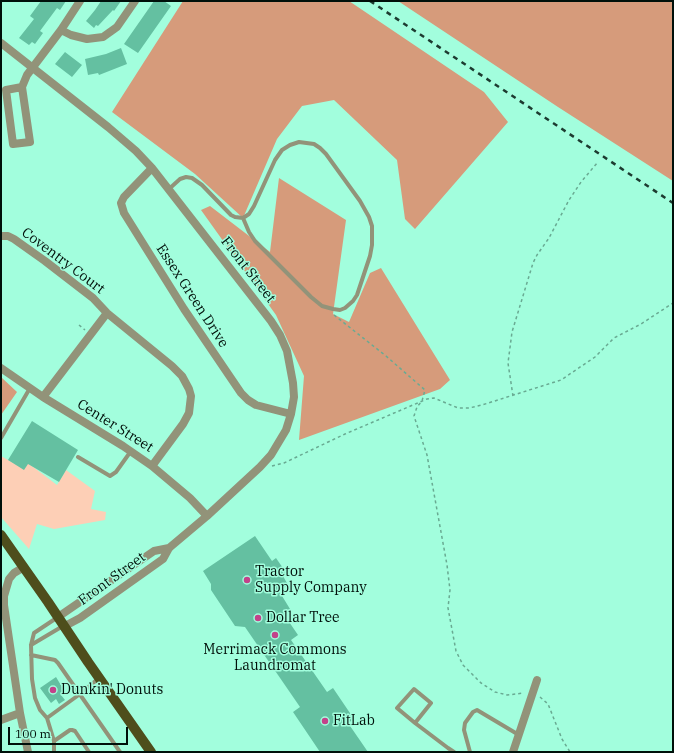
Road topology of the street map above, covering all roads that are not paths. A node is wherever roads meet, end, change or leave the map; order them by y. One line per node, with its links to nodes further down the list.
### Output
1 (80, 1): 3 (street)
2 (135, 1): 3 (street)
3 (61, 30): 5 (street)
4 (1, 43): 5 (street, Front Street)
5 (33, 68): 6 (street); 7 (street, Front Street)
6 (22, 87): 6 (street)
7 (152, 168): 8 (street, Front Street); 15 (street, Essex Green Drive)
8 (169, 190): 9 (lane); 15 (street, Front Street)
9 (243, 218): 9 (lane)
10 (1, 236): 11 (street, Coventry Court)
11 (107, 313): 14 (street, Coventry Court); 19 (street, Coventry Court)
12 (1, 368): 13 (street, Center Street)
13 (30, 388): 14 (street, Center Street); 16 (lane)
14 (43, 397): 17 (street, Center Street)
15 (290, 414): 20 (street, Front Street)
16 (1, 438)
17 (131, 451): 18 (lane); 19 (street, Center Street)
18 (78, 457)
19 (152, 466): 20 (street, Center Street)
20 (207, 516): 22 (street, Front Street)
21 (2, 539): 23 (main road)
22 (169, 548): 24 (street, Front Street); 25 (street, Front Street)
23 (24, 567): 24 (main road); 31 (street)
24 (58, 617): 25 (main road); 26 (lane)
25 (64, 626): 26 (lane); 28 (main road)
26 (31, 645): 27 (lane)
27 (31, 655): 30 (lane); 32 (lane)
28 (99, 677): 30 (lane); 41 (main road)
29 (537, 680): 35 (street)
30 (80, 694): 32 (lane); 40 (lane)
31 (20, 714): 33 (street); 37 (street)
32 (47, 718): 36 (lane)
33 (1, 720)
34 (415, 722): 34 (lane); 42 (lane)
35 (519, 735): 43 (lane); 44 (street)
36 (54, 741): 38 (lane); 39 (lane)
37 (28, 752)
38 (54, 752)
39 (89, 752)
40 (120, 752)
41 (151, 752)
42 (454, 752)
43 (470, 752)
44 (513, 752)

